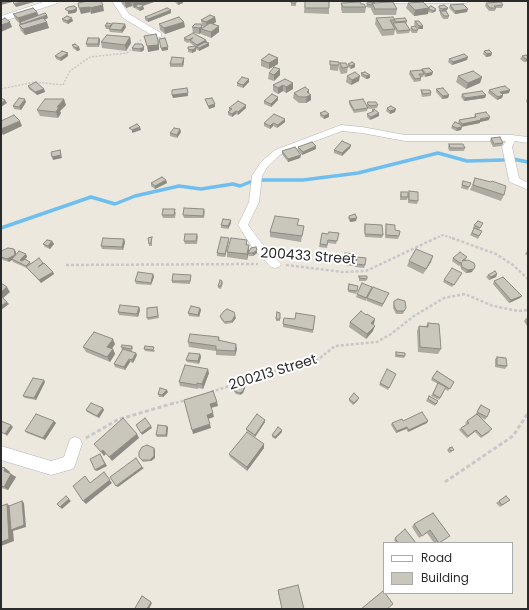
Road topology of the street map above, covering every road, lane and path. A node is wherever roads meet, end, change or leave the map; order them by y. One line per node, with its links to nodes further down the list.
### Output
1 (116, 1): 6 (street)
2 (368, 1): 3 (street)
3 (466, 1)
4 (49, 2): 5 (street)
5 (1, 19)
6 (158, 35): 7 (path)
7 (1, 89)
8 (512, 138): 9 (street); 10 (street); 11 (street)
9 (528, 140)
10 (528, 187)
11 (275, 264): 12 (path, 200433 Street); 13 (path, 200433 Street)
12 (66, 265)
13 (528, 279)
14 (528, 310): 15 (path, 200213 Street)
15 (206, 394)
16 (192, 399): 18 (path)
17 (528, 413): 20 (path)
18 (75, 444): 19 (street)
19 (1, 454)
20 (445, 482)

